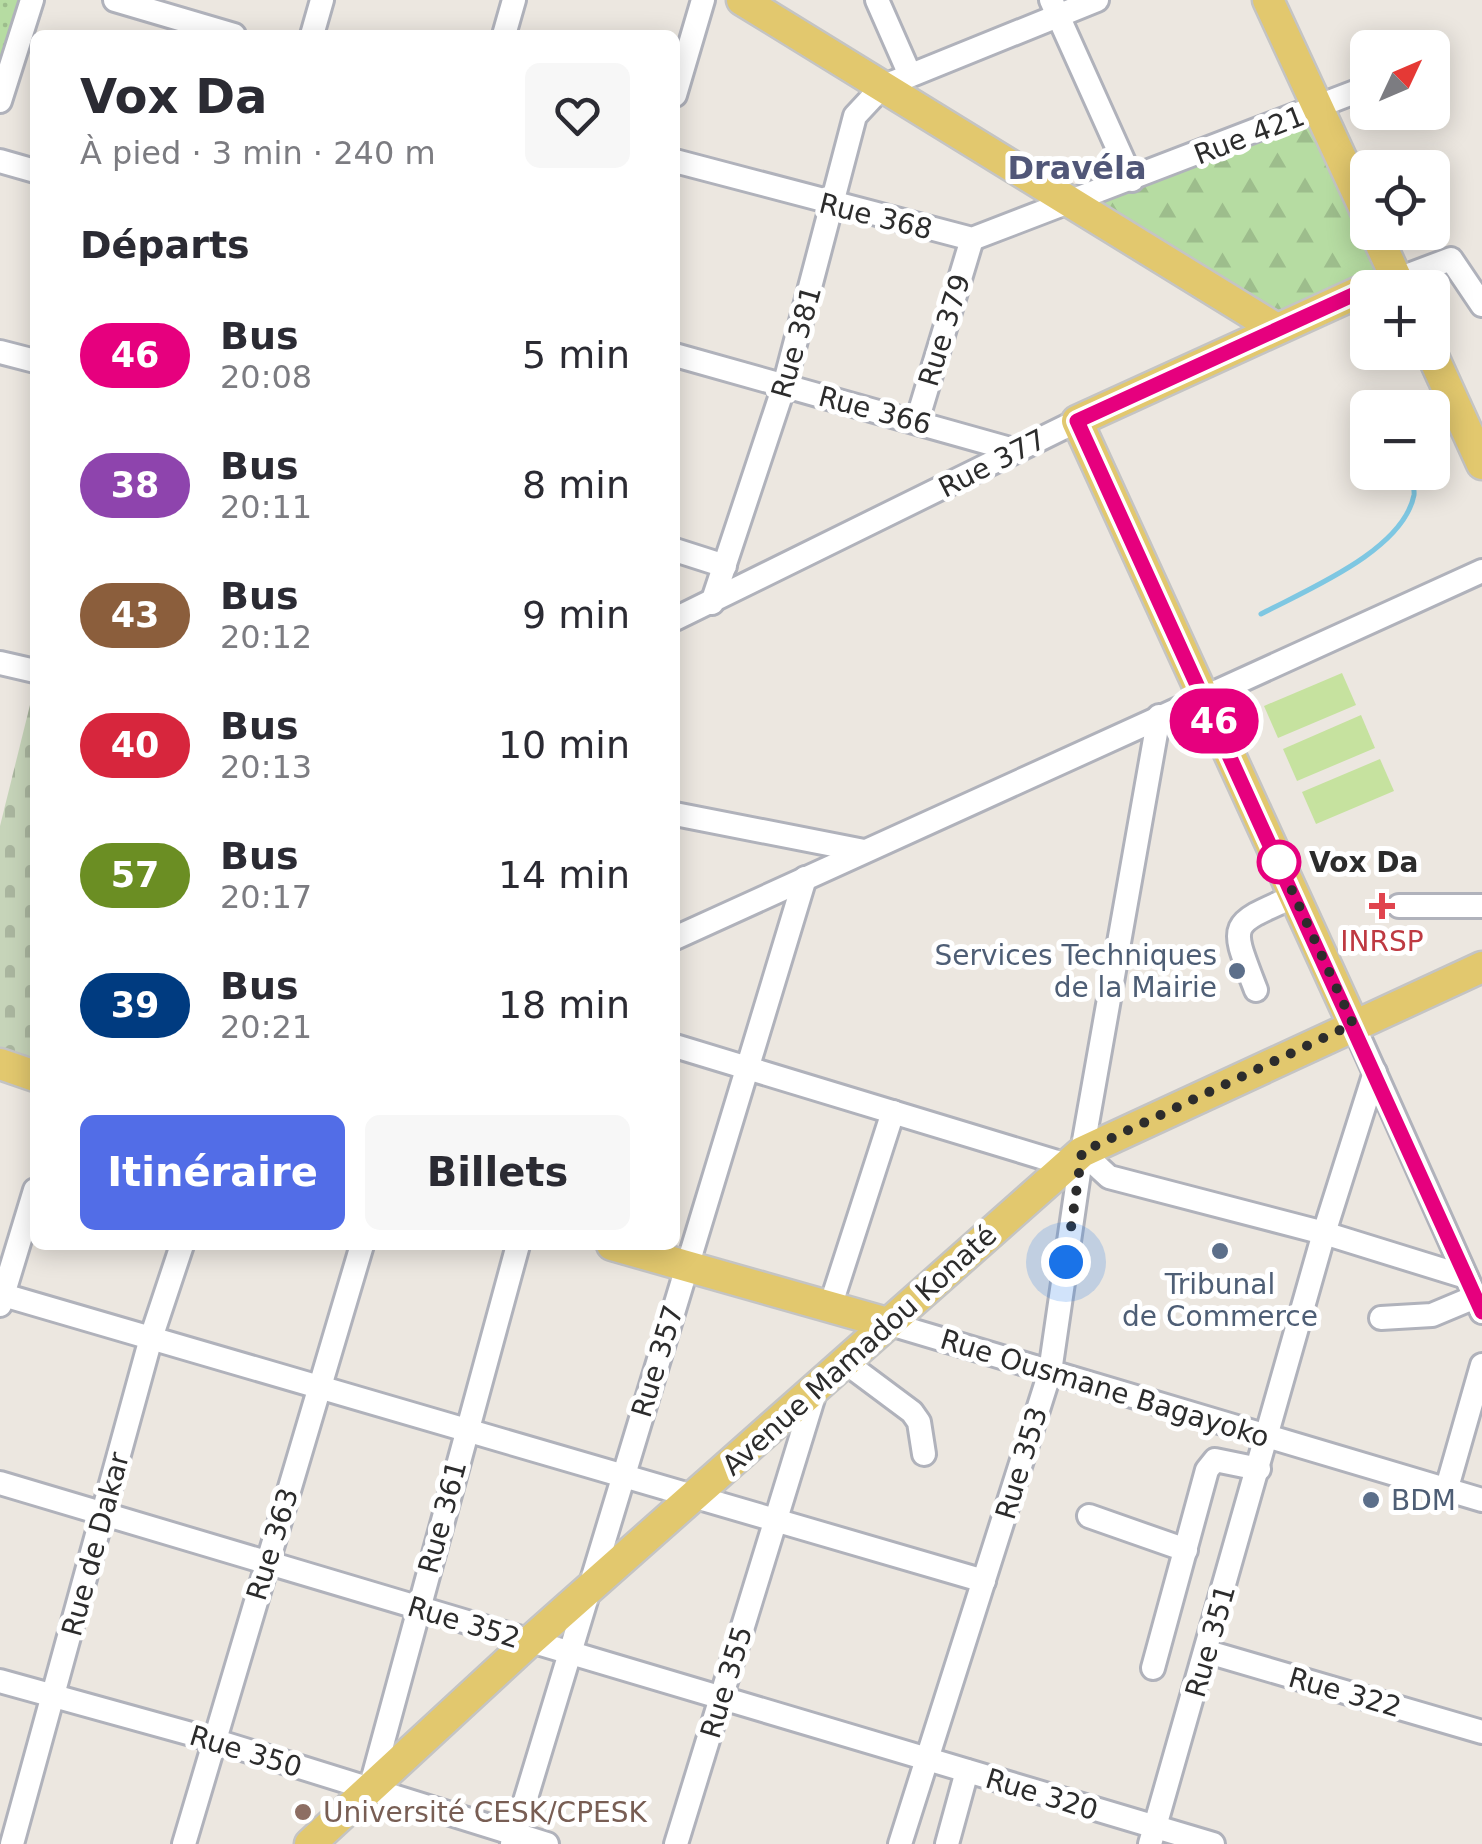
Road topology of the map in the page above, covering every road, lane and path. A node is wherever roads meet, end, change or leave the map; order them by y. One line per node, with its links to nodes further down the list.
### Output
1 (32, 0): 17 (street)
2 (115, 0): 11 (street)
3 (322, 0): 12 (street)
4 (514, 0): 13 (street)
5 (703, 0): 14 (street)
6 (742, 0): 15 (main road)
7 (877, 0): 15 (street)
8 (1096, 0): 10 (street)
9 (1268, 0): 18 (main road)
10 (1054, 8): 15 (street); 23 (street)
11 (217, 30)
12 (313, 30)
13 (505, 30)
14 (680, 78)
15 (896, 81): 24 (main road); 25 (street, Rue 381)
16 (1350, 95): 18 (street, Rue 421)
17 (0, 101)
18 (1317, 109): 22 (main road); 23 (street, Rue 421)
19 (0, 161): 21 (street)
20 (680, 162): 25 (street, Rue 368)
21 (30, 170)
22 (1350, 178)
23 (1132, 180): 24 (street, Rue 421)
24 (1074, 203): 26 (street, Rue 368); 30 (main road)
25 (834, 206): 26 (street, Rue 368); 35 (street, Rue 381)
26 (972, 240): 36 (street, Rue 379)
27 (1421, 270): 29 (street)
28 (1350, 298): 30 (main road, Rue 377)
29 (1482, 305)
30 (1275, 328): 37 (main road, Rue 377)
31 (0, 352): 33 (street)
32 (680, 355): 35 (street, Rue 366)
33 (30, 360)
34 (1439, 370): 39 (main road)
35 (784, 386): 36 (street, Rue 366); 41 (street, Rue 381)
36 (917, 421): 38 (street, Rue 366)
37 (1077, 421): 38 (street, Rue 377); 47 (main road)
38 (1016, 451): 43 (street, Rue 377)
39 (1482, 464)
40 (680, 552): 41 (street)
41 (725, 566): 43 (street, Rue 381)
42 (1482, 571): 47 (street)
43 (712, 603): 44 (street, Rue 377)
44 (680, 617)
45 (0, 663): 46 (street)
46 (30, 670)
47 (1202, 696): 48 (street); 52 (main road)
48 (1159, 716): 50 (street); 65 (street, Rue 353)
49 (680, 815): 50 (street)
50 (864, 851): 51 (street)
51 (805, 878): 55 (street); 61 (street, Rue 357)
52 (1295, 896): 57 (street); 58 (main road)
53 (1400, 906): 54 (street)
54 (1482, 906)
55 (680, 936)
56 (1482, 967): 58 (main road, Avenue Mamadou Konaté)
57 (1256, 990)
58 (1353, 1024): 62 (street); 65 (main road, Avenue Mamadou Konaté)
59 (680, 1048): 61 (street)
60 (0, 1064): 63 (main road)
61 (747, 1068): 64 (street); 73 (street, Rue 357)
62 (1374, 1072): 67 (street, Rue 351); 75 (street)
63 (30, 1074)
64 (893, 1112): 65 (street); 76 (street)
65 (1074, 1158): 67 (street); 78 (main road, Avenue Mamadou Konaté); 82 (street, Rue 353)
66 (30, 1204): 68 (street)
67 (1324, 1234): 75 (street); 86 (street, Rue 351)
68 (17, 1239): 74 (street)
69 (180, 1250): 79 (street, Rue de Dakar)
70 (361, 1250): 83 (street, Rue 363)
71 (517, 1250): 85 (street, Rue 361)
72 (630, 1250): 73 (main road, Rue Ousmane Bagayoko)
73 (686, 1266): 76 (main road, Rue Ousmane Bagayoko); 90 (street, Rue 357)
74 (1, 1298): 79 (street)
75 (1477, 1301): 77 (street)
76 (830, 1307): 78 (main road, Rue Ousmane Bagayoko)
77 (1381, 1318)
78 (887, 1323): 80 (main road, Avenue Mamadou Konaté); 82 (street, Rue Ousmane Bagayoko)
79 (151, 1338): 83 (street); 95 (street, Rue de Dakar)
80 (845, 1362): 84 (main road, Avenue Mamadou Konaté); 88 (street)
81 (1482, 1365): 87 (street)
82 (1050, 1372): 86 (street, Rue Ousmane Bagayoko); 100 (street, Rue 353)
83 (320, 1388): 85 (street); 99 (street, Rue 363)
84 (816, 1389): 93 (main road, Avenue Mamadou Konaté); 97 (street, Rue 355)
85 (465, 1430): 90 (street); 102 (street, Rue 361)
86 (1268, 1437): 89 (street, Rue 351); 92 (street, Rue Ousmane Bagayoko)
87 (1471, 1447): 92 (street)
88 (924, 1454)
89 (1259, 1469): 98 (street); 104 (street, Rue 351)
90 (622, 1476): 93 (street); 101 (street, Rue 357)
91 (0, 1484): 95 (street, Rue 352)
92 (1446, 1491): 94 (street, Rue Ousmane Bagayoko)
93 (695, 1497): 97 (street); 101 (main road, Avenue Mamadou Konaté)
94 (1482, 1500)
95 (103, 1514): 99 (street, Rue 352); 108 (street, Rue de Dakar)
96 (1089, 1516): 98 (street)
97 (776, 1520): 100 (street); 109 (street, Rue 355)
98 (1186, 1550): 106 (street)
99 (266, 1562): 102 (street, Rue 352); 111 (street, Rue 363)
100 (984, 1581): 112 (street, Rue 353)
101 (585, 1596): 103 (main road, Avenue Mamadou Konaté); 105 (street, Rue 357)
102 (418, 1608): 103 (street, Rue 352); 114 (street, Rue 361)
103 (530, 1641): 105 (street, Rue 352); 114 (main road, Avenue Mamadou Konaté)
104 (1208, 1652): 110 (street, Rue 322); 115 (street, Rue 351)
105 (568, 1653): 109 (street, Rue 352); 116 (street, Rue 357)
106 (1154, 1668)
107 (0, 1681): 108 (street, Rue 350)
108 (53, 1695): 111 (street, Rue 350); 117 (street, Rue de Dakar)
109 (721, 1698): 112 (street, Rue 352); 121 (street, Rue 355)
110 (1482, 1732)
111 (213, 1740): 114 (street, Rue 350); 118 (street, Rue 363)
112 (929, 1760): 113 (street, Rue 320); 122 (street, Rue 353)
113 (967, 1772): 115 (street, Rue 320); 123 (street)
114 (370, 1789): 116 (street, Rue 350); 119 (main road, Avenue Mamadou Konaté)
115 (1153, 1836): 124 (street, Rue 320)
116 (514, 1839): 120 (street, Rue 350)
117 (12, 1844)
118 (184, 1844)
119 (310, 1844)
120 (547, 1844)
121 (676, 1844)
122 (900, 1844)
123 (947, 1844)
124 (1214, 1844)

